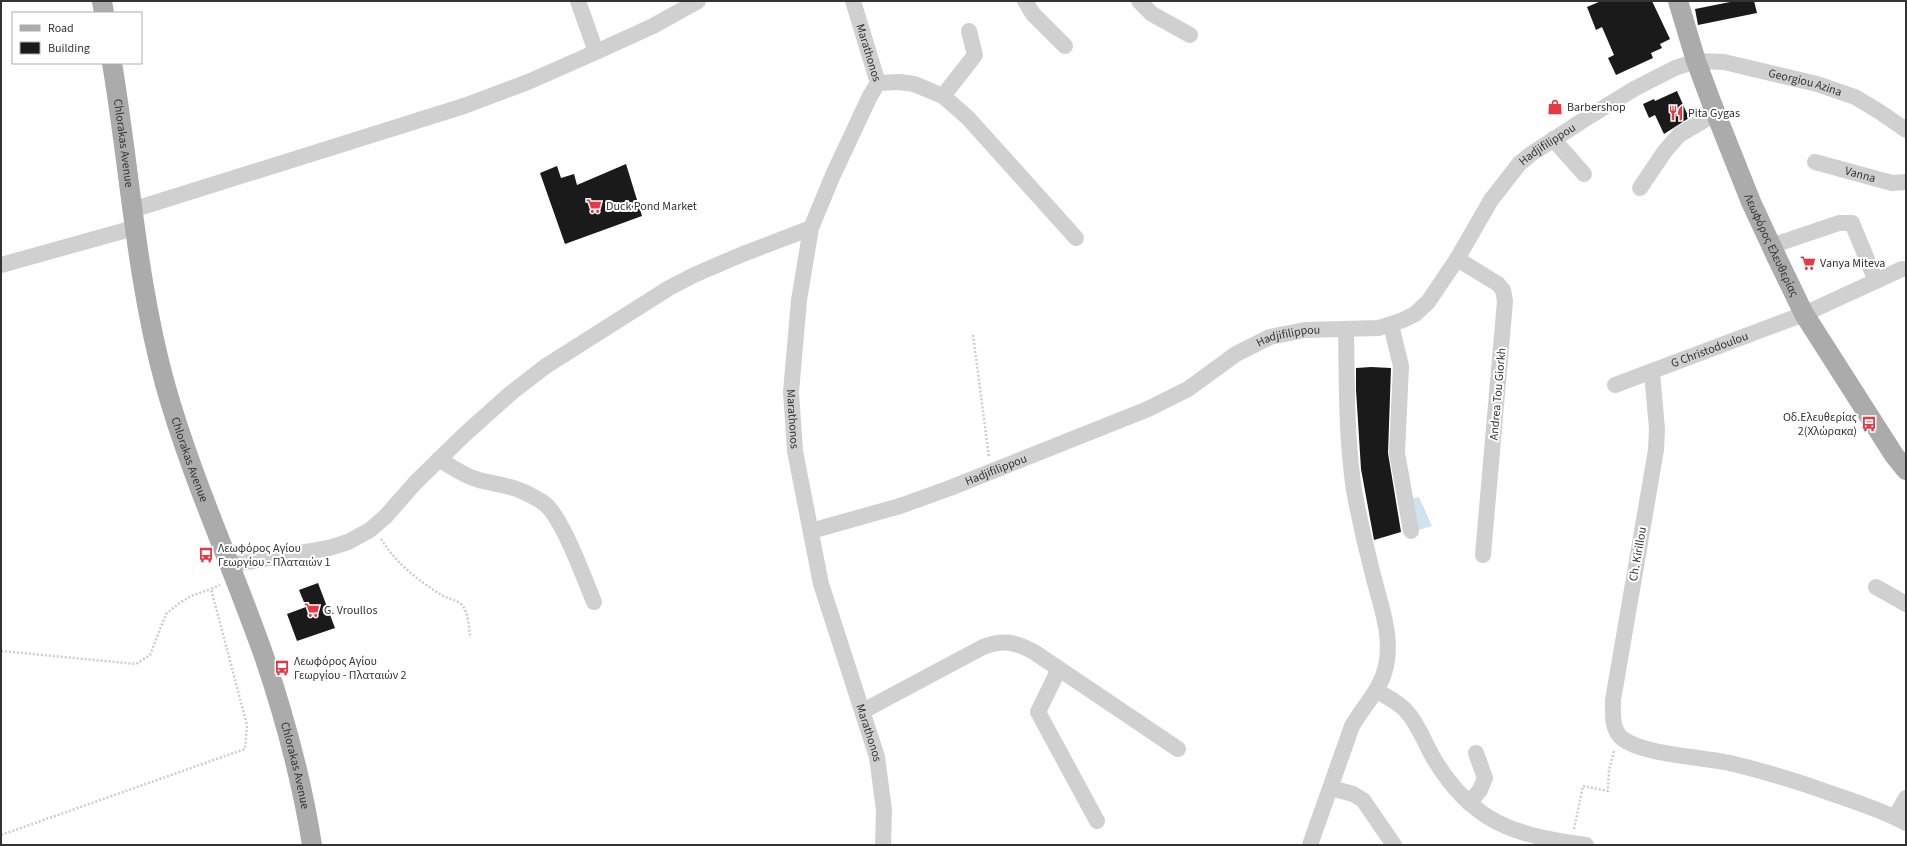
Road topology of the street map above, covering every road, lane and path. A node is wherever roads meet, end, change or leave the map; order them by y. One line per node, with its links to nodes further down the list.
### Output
1 (102, 1): 8 (main road)
2 (578, 1): 12 (street)
3 (698, 1): 12 (street)
4 (853, 1): 15 (street, Marathonos)
5 (1025, 1): 11 (street)
6 (1139, 1): 10 (street)
7 (1678, 1): 13 (main road, Λεωφόρος Ελευθερίας)
8 (104, 12)
9 (969, 31): 16 (street)
10 (1190, 35)
11 (1064, 46)
12 (596, 52): 24 (street)
13 (1696, 61): 17 (main road, Λεωφόρος Ελευθερίας); 18 (street, Georgiou Azina); 19 (street, Hadjifilippou)
14 (112, 64): 24 (main road, Chlorakas Avenue)
15 (878, 83): 16 (street); 25 (street, Marathonos)
16 (943, 96): 26 (street)
17 (1716, 113): 23 (street); 27 (main road, Λεωφόρος Ελευθερίας)
18 (1906, 130)
19 (1553, 139): 21 (street); 28 (street, Hadjifilippou)
20 (1815, 162): 22 (street, Vanna)
21 (1584, 174)
22 (1906, 182)
23 (1640, 188)
24 (133, 219): 29 (street); 45 (main road, Chlorakas Avenue)
25 (811, 228): 39 (street); 43 (street, Marathonos)
26 (1076, 238)
27 (1771, 246): 31 (street); 32 (main road, Λεωφόρος Ελευθερίας)
28 (1457, 259): 33 (street, Hadjifilippou); 44 (street, Andrea Tou Giorkh)
29 (1, 265)
30 (1902, 269): 31 (street, G Christodoulou)
31 (1876, 281): 32 (street, G Christodoulou)
32 (1804, 314): 36 (street, G Christodoulou); 38 (main road, Λεωφόρος Ελευθερίας)
33 (1391, 325): 34 (street, Hadjifilippou); 42 (street)
34 (1346, 329): 40 (street, Hadjifilippou); 53 (street)
35 (973, 334): 40 (path)
36 (1652, 372): 37 (street, G Christodoulou); 55 (street, Ch. Kirillou)
37 (1615, 385)
38 (1902, 458)
39 (439, 459): 41 (street); 48 (street)
40 (991, 471): 43 (street, Hadjifilippou)
41 (375, 526): 45 (street); 50 (path)
42 (1411, 531)
43 (811, 532): 54 (street, Marathonos)
44 (1483, 555)
45 (232, 572): 47 (path); 65 (main road, Chlorakas Avenue)
46 (1876, 588): 49 (street)
47 (211, 589): 51 (path); 63 (path)
48 (594, 602)
49 (1906, 604)
50 (470, 638)
51 (1, 650)
52 (1060, 669): 54 (street); 56 (street); 62 (street)
53 (1377, 691): 58 (street); 60 (street)
54 (863, 711): 66 (street, Marathonos)
55 (1618, 734): 61 (street); 64 (path)
56 (1178, 749)
57 (1476, 753): 60 (street)
58 (1331, 788): 67 (street); 68 (street)
59 (1906, 798): 61 (street)
60 (1469, 803): 64 (street)
61 (1900, 820)
62 (1097, 821)
63 (1, 834)
64 (1578, 844)
65 (312, 845)
66 (883, 845)
67 (1310, 845)
68 (1394, 845)

